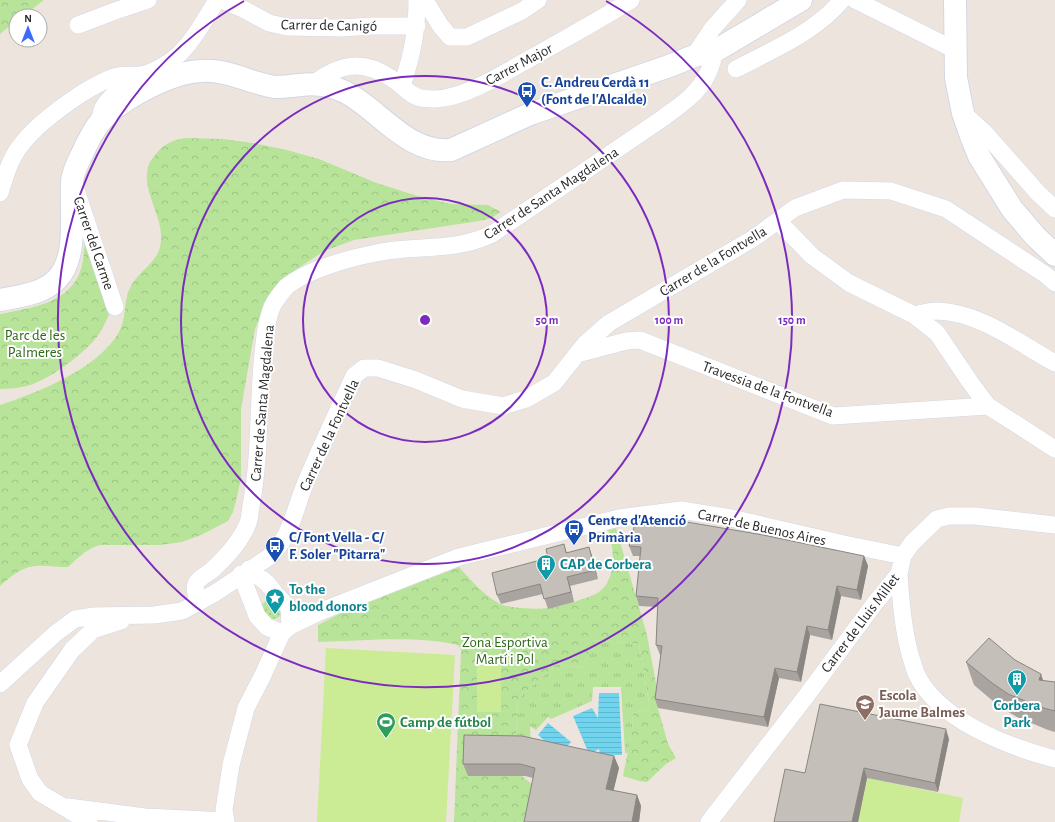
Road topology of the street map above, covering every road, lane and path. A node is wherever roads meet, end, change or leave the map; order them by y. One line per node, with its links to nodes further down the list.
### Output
1 (148, 0): 12 (street)
2 (217, 0): 17 (street)
3 (222, 0): 13 (street, Carrer de Canigó)
4 (418, 0): 5 (street); 13 (street)
5 (538, 0)
6 (631, 0): 19 (street, Carrer Major)
7 (738, 0): 15 (street)
8 (801, 0): 15 (street)
9 (842, 0): 16 (street)
10 (855, 0): 14 (street)
11 (954, 0): 14 (street)
12 (78, 25)
13 (417, 26): 19 (street)
14 (955, 50): 20 (street)
15 (705, 54): 18 (street); 41 (street, Carrer de Santa Magdalena)
16 (736, 69)
17 (142, 75): 21 (street); 23 (street)
18 (313, 84): 19 (street, Carrer Major); 21 (street)
19 (402, 86)
20 (963, 113): 24 (street); 26 (street)
21 (101, 121): 22 (street)
22 (72, 179): 28 (street); 29 (street, Carrer del Carme)
23 (0, 192)
24 (1055, 209)
25 (778, 220): 27 (street, Carrer de la Fontvella); 30 (street); 31 (street, Carrer de la Fontvella)
26 (1055, 255)
27 (1052, 277)
28 (0, 300)
29 (115, 307)
30 (914, 315): 32 (street); 33 (street)
31 (577, 354): 33 (street, Travessia de la Fontvella); 37 (street, Carrer de la Fontvella)
32 (1055, 363)
33 (988, 406): 34 (street)
34 (1055, 449)
35 (1055, 525): 36 (street, Carrer de Lluis Millet)
36 (903, 556): 39 (street, Carrer de Lluis Millet); 45 (street, Carrer de Buenos Aires)
37 (269, 558): 38 (street, Carrer de la Fontvella); 40 (street)
38 (245, 572): 40 (street); 41 (street, Carrer de la Fontvella); 45 (street)
39 (899, 574): 42 (street, Carrer de Lluis Millet); 43 (street)
40 (267, 583): 45 (street)
41 (198, 603): 44 (street, Carrer de la Fontvella)
42 (875, 603): 43 (street); 51 (street, Carrer de Lluis Millet)
43 (901, 610): 47 (street)
44 (137, 616): 46 (street, Carrer de la Fontvella); 48 (street)
45 (286, 630): 49 (street)
46 (0, 684)
47 (1055, 759)
48 (61, 806): 49 (street); 50 (street)
49 (226, 821)
50 (89, 822)
51 (709, 822)

